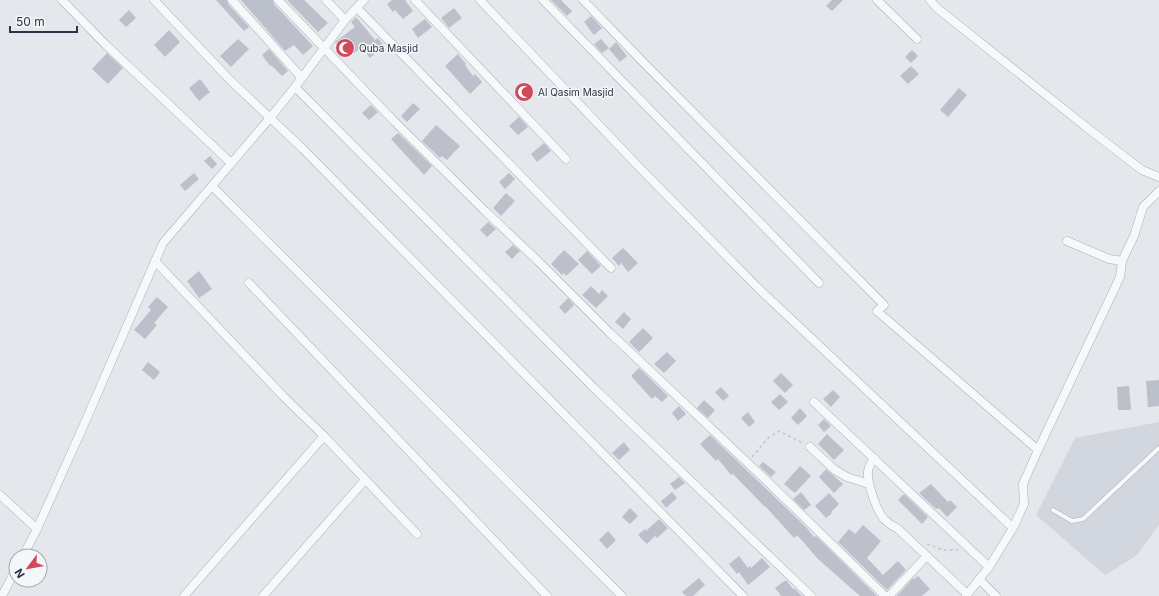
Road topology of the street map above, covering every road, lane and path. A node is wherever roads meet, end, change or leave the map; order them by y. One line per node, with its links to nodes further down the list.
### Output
1 (62, 0): 21 (street)
2 (154, 0): 19 (street)
3 (232, 0): 17 (street)
4 (278, 0): 16 (street)
5 (326, 0): 14 (street)
6 (363, 0): 13 (street)
7 (415, 0): 20 (street)
8 (480, 0): 42 (street)
9 (543, 0): 30 (street)
10 (583, 0): 35 (street)
11 (877, 0): 15 (street)
12 (930, 0): 22 (street)
13 (357, 8): 14 (street); 28 (street)
14 (345, 20): 16 (street)
15 (917, 39)
16 (324, 48): 17 (street); 37 (street)
17 (302, 78): 18 (street)
18 (295, 87): 19 (street); 59 (street)
19 (270, 118): 21 (street); 58 (street)
20 (566, 159)
21 (231, 163): 23 (street)
22 (1159, 177)
23 (212, 186): 26 (street); 57 (street)
24 (1159, 191): 27 (street)
25 (1067, 240): 27 (street)
26 (155, 261): 32 (street); 43 (street)
27 (1122, 261): 35 (street)
28 (611, 268)
29 (248, 283): 56 (street)
30 (819, 283)
31 (814, 402): 36 (street)
32 (324, 436): 38 (street); 54 (street)
33 (810, 447): 37 (path); 39 (street)
34 (1159, 448): 41 (lane)
35 (1038, 450): 42 (street)
36 (874, 458): 39 (street); 49 (street)
37 (745, 461): 60 (street)
38 (365, 480): 44 (street); 55 (street)
39 (869, 484): 48 (street)
40 (0, 495): 43 (street)
41 (1053, 510)
42 (1013, 528): 49 (street)
43 (37, 529): 46 (street)
44 (417, 534)
45 (922, 542): 47 (path)
46 (27, 548)
47 (962, 550)
48 (927, 556): 52 (street); 61 (street)
49 (989, 567): 50 (street)
50 (979, 579): 52 (street); 62 (street)
51 (8, 584): 53 (street)
52 (966, 595)
53 (2, 596)
54 (184, 596)
55 (263, 596)
56 (547, 596)
57 (622, 596)
58 (743, 596)
59 (811, 596)
60 (885, 596)
61 (889, 596)
62 (996, 596)

